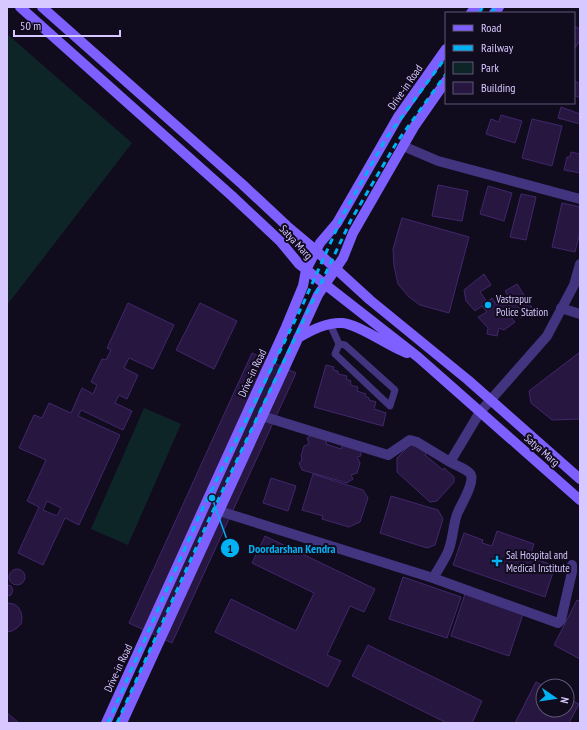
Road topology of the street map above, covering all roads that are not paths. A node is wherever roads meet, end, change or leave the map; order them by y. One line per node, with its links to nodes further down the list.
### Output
1 (20, 7): 10 (main road, Satya Marg)
2 (42, 7): 7 (main road, Satya Marg)
3 (445, 50): 7 (main road, Drive-in Road)
4 (445, 82): 5 (main road)
5 (403, 146): 6 (street); 9 (main road)
6 (580, 199)
7 (316, 251): 9 (main road, Satya Marg); 10 (main road, Drive-in Road)
8 (580, 264): 12 (street)
9 (335, 268): 11 (main road); 18 (main road, Satya Marg)
10 (306, 270): 11 (main road, Satya Marg); 27 (main road, Drive-in Road)
11 (324, 284): 15 (main road); 17 (main road, Satya Marg)
12 (561, 308): 13 (street); 18 (street)
13 (580, 314)
14 (330, 324): 15 (main road); 16 (lane); 17 (main road)
15 (298, 338): 20 (main road)
16 (339, 344): 16 (lane)
17 (418, 357): 19 (main road, Satya Marg)
18 (491, 400): 19 (street); 22 (main road, Satya Marg)
19 (480, 412): 21 (street); 23 (main road, Satya Marg)
20 (262, 416): 21 (street); 24 (main road)
21 (450, 462): 26 (street)
22 (580, 479)
23 (580, 500)
24 (219, 511): 26 (street); 28 (main road)
25 (572, 565): 26 (street)
26 (433, 578)
27 (106, 723)
28 (122, 723)

